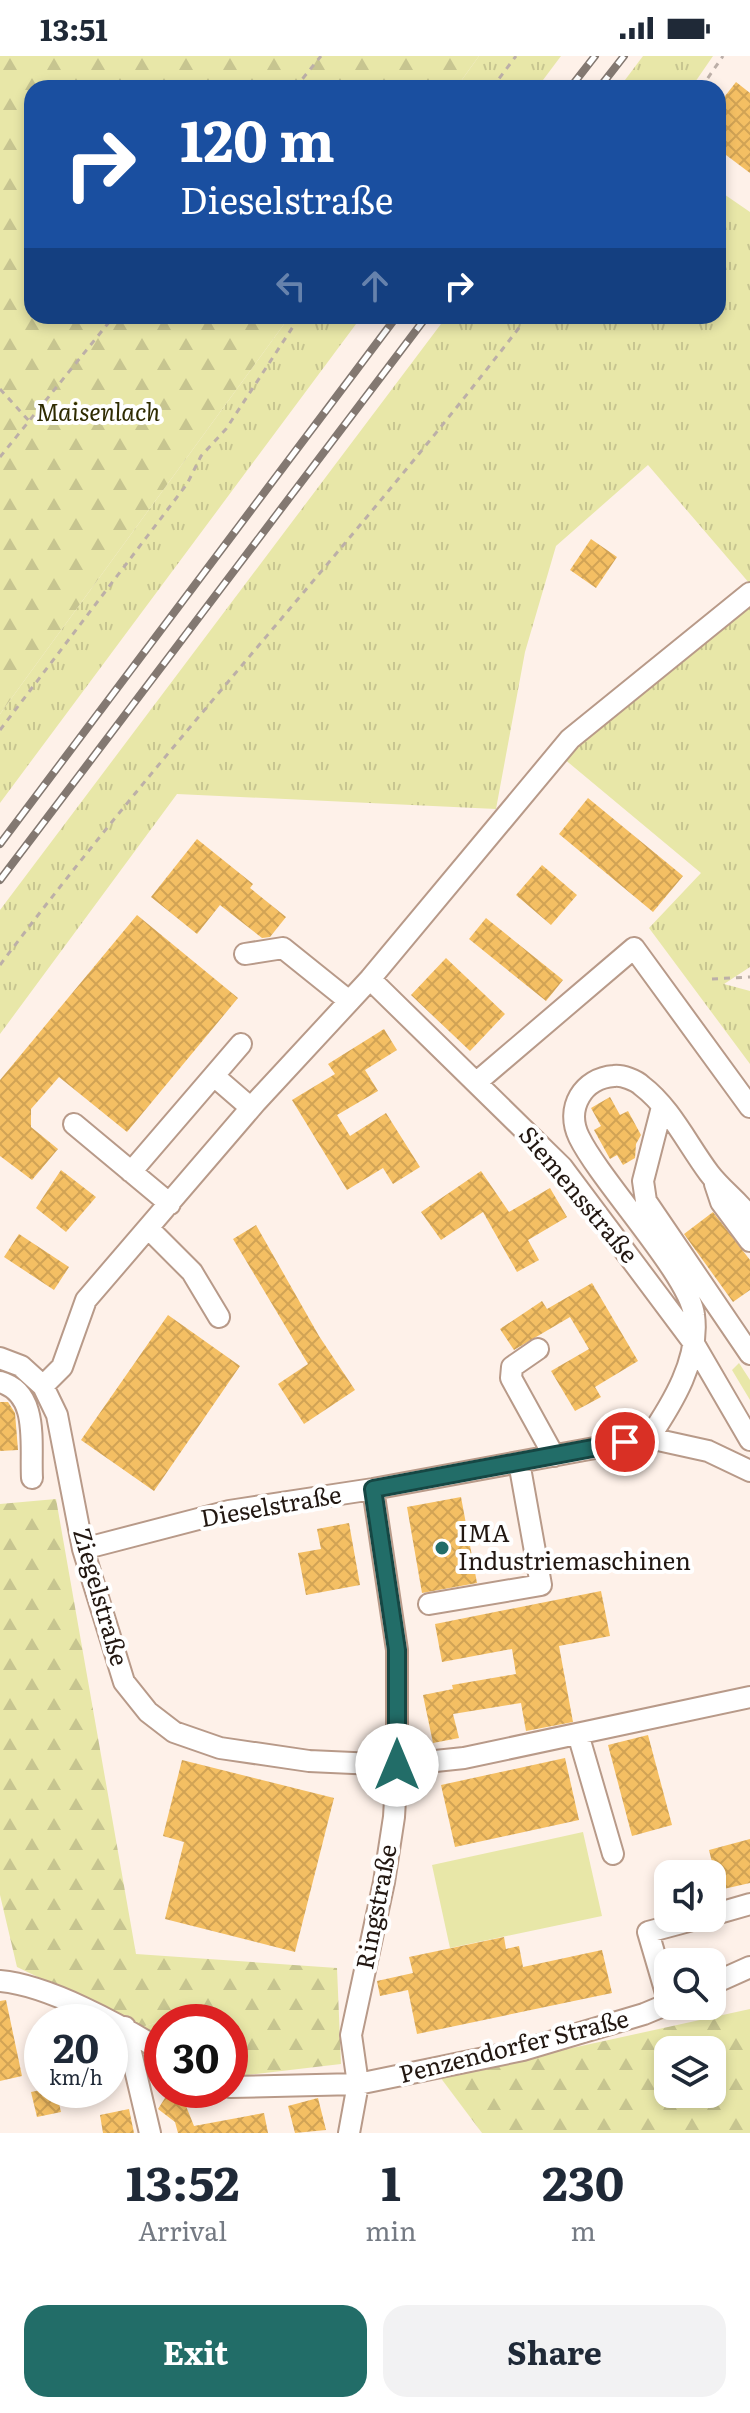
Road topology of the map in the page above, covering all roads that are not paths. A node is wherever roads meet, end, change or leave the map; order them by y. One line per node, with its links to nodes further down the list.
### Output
1 (750, 593): 3 (street)
2 (245, 954): 4 (street)
3 (370, 979): 4 (street); 7 (street, Siemensstraße)
4 (349, 1001): 10 (street)
5 (241, 1044): 6 (street)
6 (214, 1076): 10 (street); 12 (street)
7 (478, 1081): 9 (street); 19 (street, Siemensstraße)
8 (662, 1107): 13 (street); 19 (street); 21 (street)
9 (750, 1107)
10 (251, 1108): 14 (street)
11 (74, 1124): 12 (street)
12 (131, 1172): 14 (street)
13 (712, 1176): 15 (street); 17 (street)
14 (170, 1204): 16 (street)
15 (750, 1217)
16 (149, 1229): 18 (street); 24 (street)
17 (750, 1241)
18 (219, 1317)
19 (693, 1342): 25 (street); 26 (street, Siemensstraße)
20 (538, 1349): 27 (street)
21 (750, 1354)
22 (0, 1358): 24 (street)
23 (0, 1382): 30 (street)
24 (43, 1386): 32 (street, Ziegelstraße)
25 (649, 1438): 27 (street, Dieselstraße); 29 (street, Dieselstraße)
26 (750, 1440)
27 (554, 1456): 28 (street, Dieselstraße)
28 (519, 1462): 31 (street, Dieselstraße); 33 (street)
29 (750, 1471)
30 (32, 1478)
31 (373, 1489): 32 (street, Dieselstraße); 36 (street, Ringstraße)
32 (83, 1549): 36 (street, Ziegelstraße)
33 (429, 1604)
34 (750, 1697): 35 (street, Ziegelstraße)
35 (578, 1734): 36 (street, Ziegelstraße); 37 (street)
36 (397, 1765): 48 (street, Ringstraße)
37 (613, 1854)
38 (750, 1904): 39 (street)
39 (726, 1911)
40 (654, 1930): 41 (street)
41 (654, 1953)
42 (750, 1967): 43 (street)
43 (726, 1978)
44 (0, 1981): 45 (street)
45 (70, 2004)
46 (654, 2009): 48 (street, Penzendorfer Straße)
47 (128, 2040): 50 (street)
48 (358, 2084): 49 (street, Penzendorfer Straße); 51 (street, Ringstraße)
49 (248, 2087)
50 (150, 2133)
51 (349, 2133)

